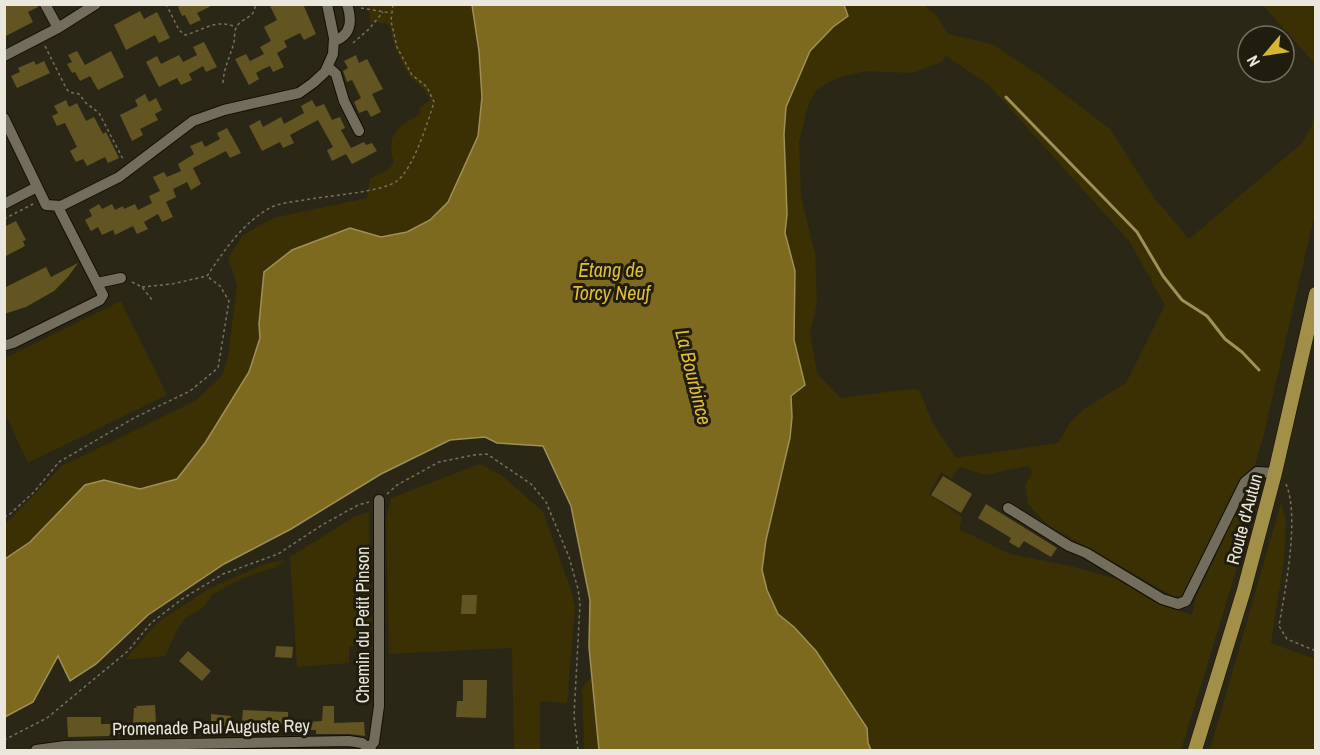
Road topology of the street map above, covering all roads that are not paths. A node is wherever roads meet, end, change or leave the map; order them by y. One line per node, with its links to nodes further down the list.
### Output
1 (45, 4): 5 (street)
2 (96, 4): 5 (street)
3 (327, 4): 6 (street)
4 (348, 7): 6 (street)
5 (58, 28): 7 (street)
6 (337, 40): 8 (street)
7 (4, 56)
8 (328, 67): 10 (street); 13 (street)
9 (4, 118): 11 (street)
10 (359, 132)
11 (37, 187): 12 (street); 13 (street)
12 (4, 204)
13 (54, 207): 15 (street)
14 (121, 278): 15 (street)
15 (97, 283): 17 (street)
16 (1316, 294): 18 (main road, Route d'Autun)
17 (6, 345)
18 (1275, 473): 20 (street); 24 (main road, Route d'Autun)
19 (380, 500): 22 (street, Chemin du Petit Pinson)
20 (1008, 507)
21 (53, 749): 22 (street, Promenade Paul Auguste Rey); 23 (street, Promenade Paul Auguste Rey)
22 (370, 749)
23 (36, 750)
24 (1195, 750)

